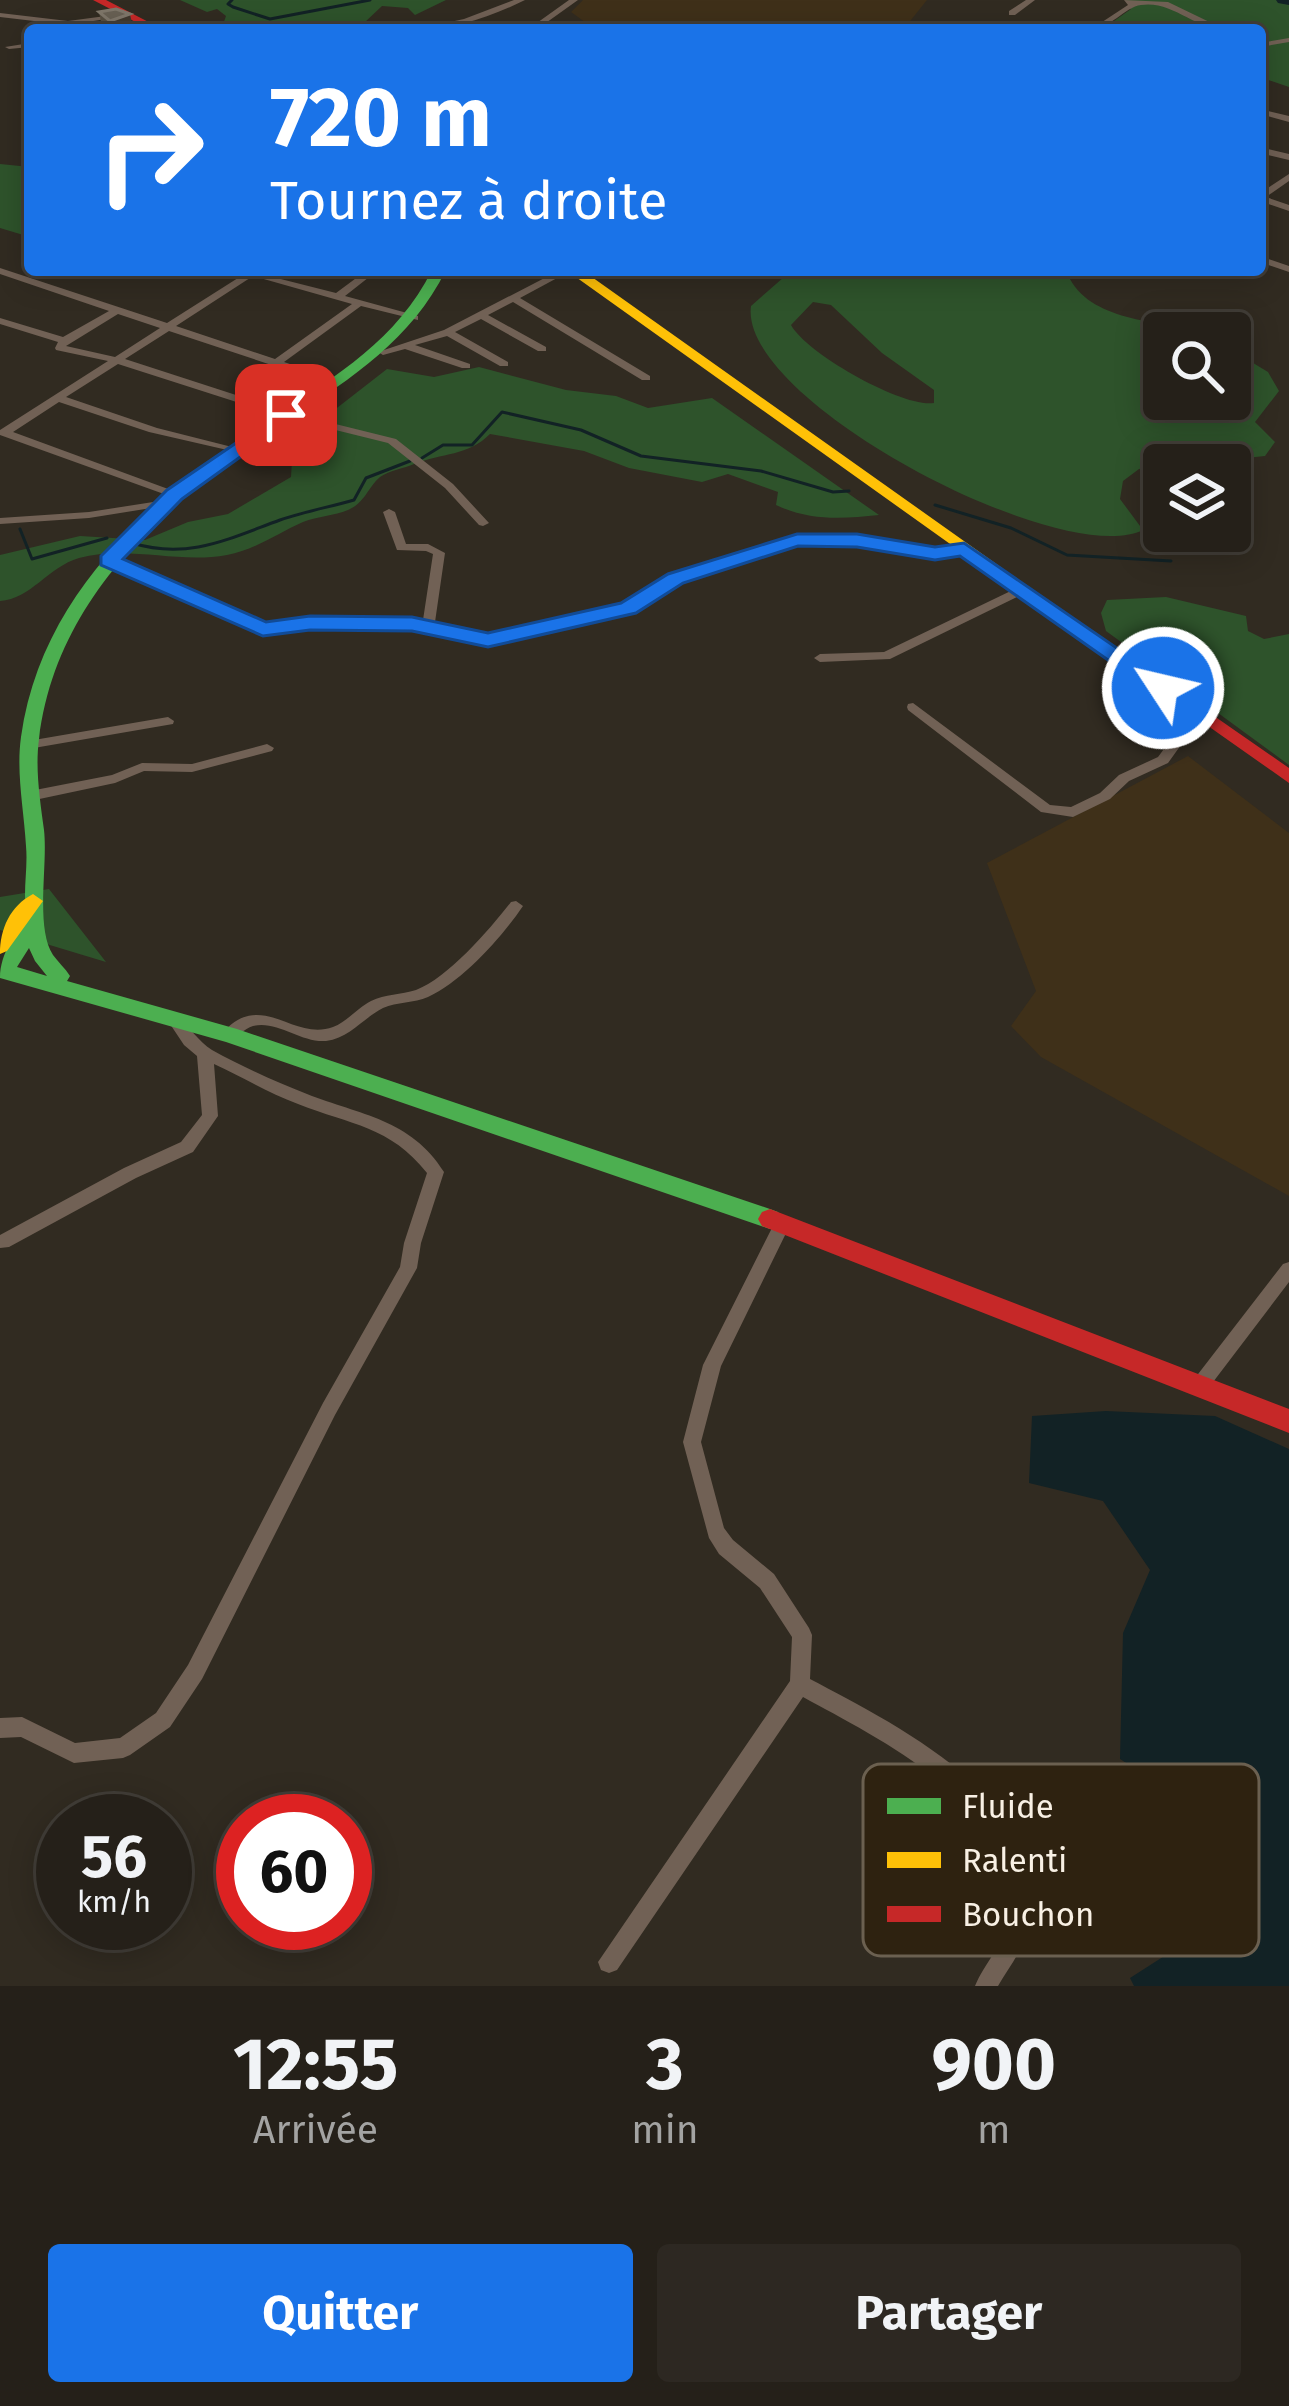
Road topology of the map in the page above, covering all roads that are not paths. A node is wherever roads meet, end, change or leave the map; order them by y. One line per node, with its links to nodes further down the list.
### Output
1 (98, 0): 7 (main road)
2 (520, 0): 12 (street)
3 (574, 0): 13 (street)
4 (1031, 0): 6 (street)
5 (1131, 1): 14 (street); 15 (street)
6 (1012, 13)
7 (130, 14): 9 (street); 11 (main road)
8 (0, 15): 9 (street)
9 (89, 22): 10 (street)
10 (85, 24)
11 (148, 24)
12 (455, 24)
13 (546, 24)
14 (1102, 24)
15 (1209, 24)
16 (24, 46): 17 (street)
17 (9, 47)
18 (0, 271): 28 (street)
19 (247, 276): 32 (street)
20 (263, 276): 25 (street)
21 (366, 276): 25 (street)
22 (436, 276): 30 (main road)
23 (559, 276): 26 (street)
24 (578, 276): 52 (main road)
25 (338, 296): 27 (street)
26 (515, 299): 29 (street); 42 (street)
27 (359, 303): 30 (street); 39 (street)
28 (117, 310): 32 (street); 34 (street)
29 (483, 316): 33 (street); 36 (street)
30 (415, 318): 37 (main road)
31 (0, 321): 34 (street)
32 (168, 326): 38 (street); 39 (street)
33 (448, 332): 35 (street); 40 (street)
34 (64, 341): 38 (street)
35 (407, 346): 37 (street); 41 (street)
36 (542, 349)
37 (383, 352): 43 (main road)
38 (116, 360): 44 (street); 45 (street)
39 (278, 362): 43 (street)
40 (504, 364)
41 (466, 366)
42 (646, 378)
43 (336, 382): 45 (main road)
44 (58, 398): 46 (street); 47 (street)
45 (286, 415): 47 (main road); 51 (street)
46 (3, 431): 48 (street)
47 (232, 450): 48 (main road)
48 (171, 499): 50 (street); 53 (main road)
49 (388, 512): 55 (street)
50 (0, 521)
51 (483, 523)
52 (964, 549): 54 (main road); 55 (street)
53 (109, 560): 55 (street); 60 (main road)
54 (1023, 589): 56 (street); 58 (main road)
55 (429, 625)
56 (820, 658)
57 (913, 707): 58 (street)
58 (1198, 713): 62 (main road)
59 (168, 721): 60 (street)
60 (28, 745): 63 (main road)
61 (267, 748): 63 (street)
62 (1289, 777)
63 (30, 796): 65 (main road)
64 (516, 906): 69 (street)
65 (33, 912): 66 (main road); 67 (main road)
66 (2, 962): 67 (main road); 68 (main road)
67 (60, 976): 68 (main road)
68 (188, 1025): 69 (main road); 70 (street)
69 (229, 1035): 71 (main road)
70 (205, 1055): 72 (street); 77 (street)
71 (783, 1223): 74 (main road); 76 (street)
72 (3, 1242)
73 (1289, 1269): 74 (street)
74 (1201, 1384): 75 (main road)
75 (1289, 1421)
76 (800, 1684): 78 (street); 80 (street)
77 (0, 1729)
78 (934, 1764)
79 (1001, 1956): 81 (street)
80 (609, 1962)
81 (986, 1986)

